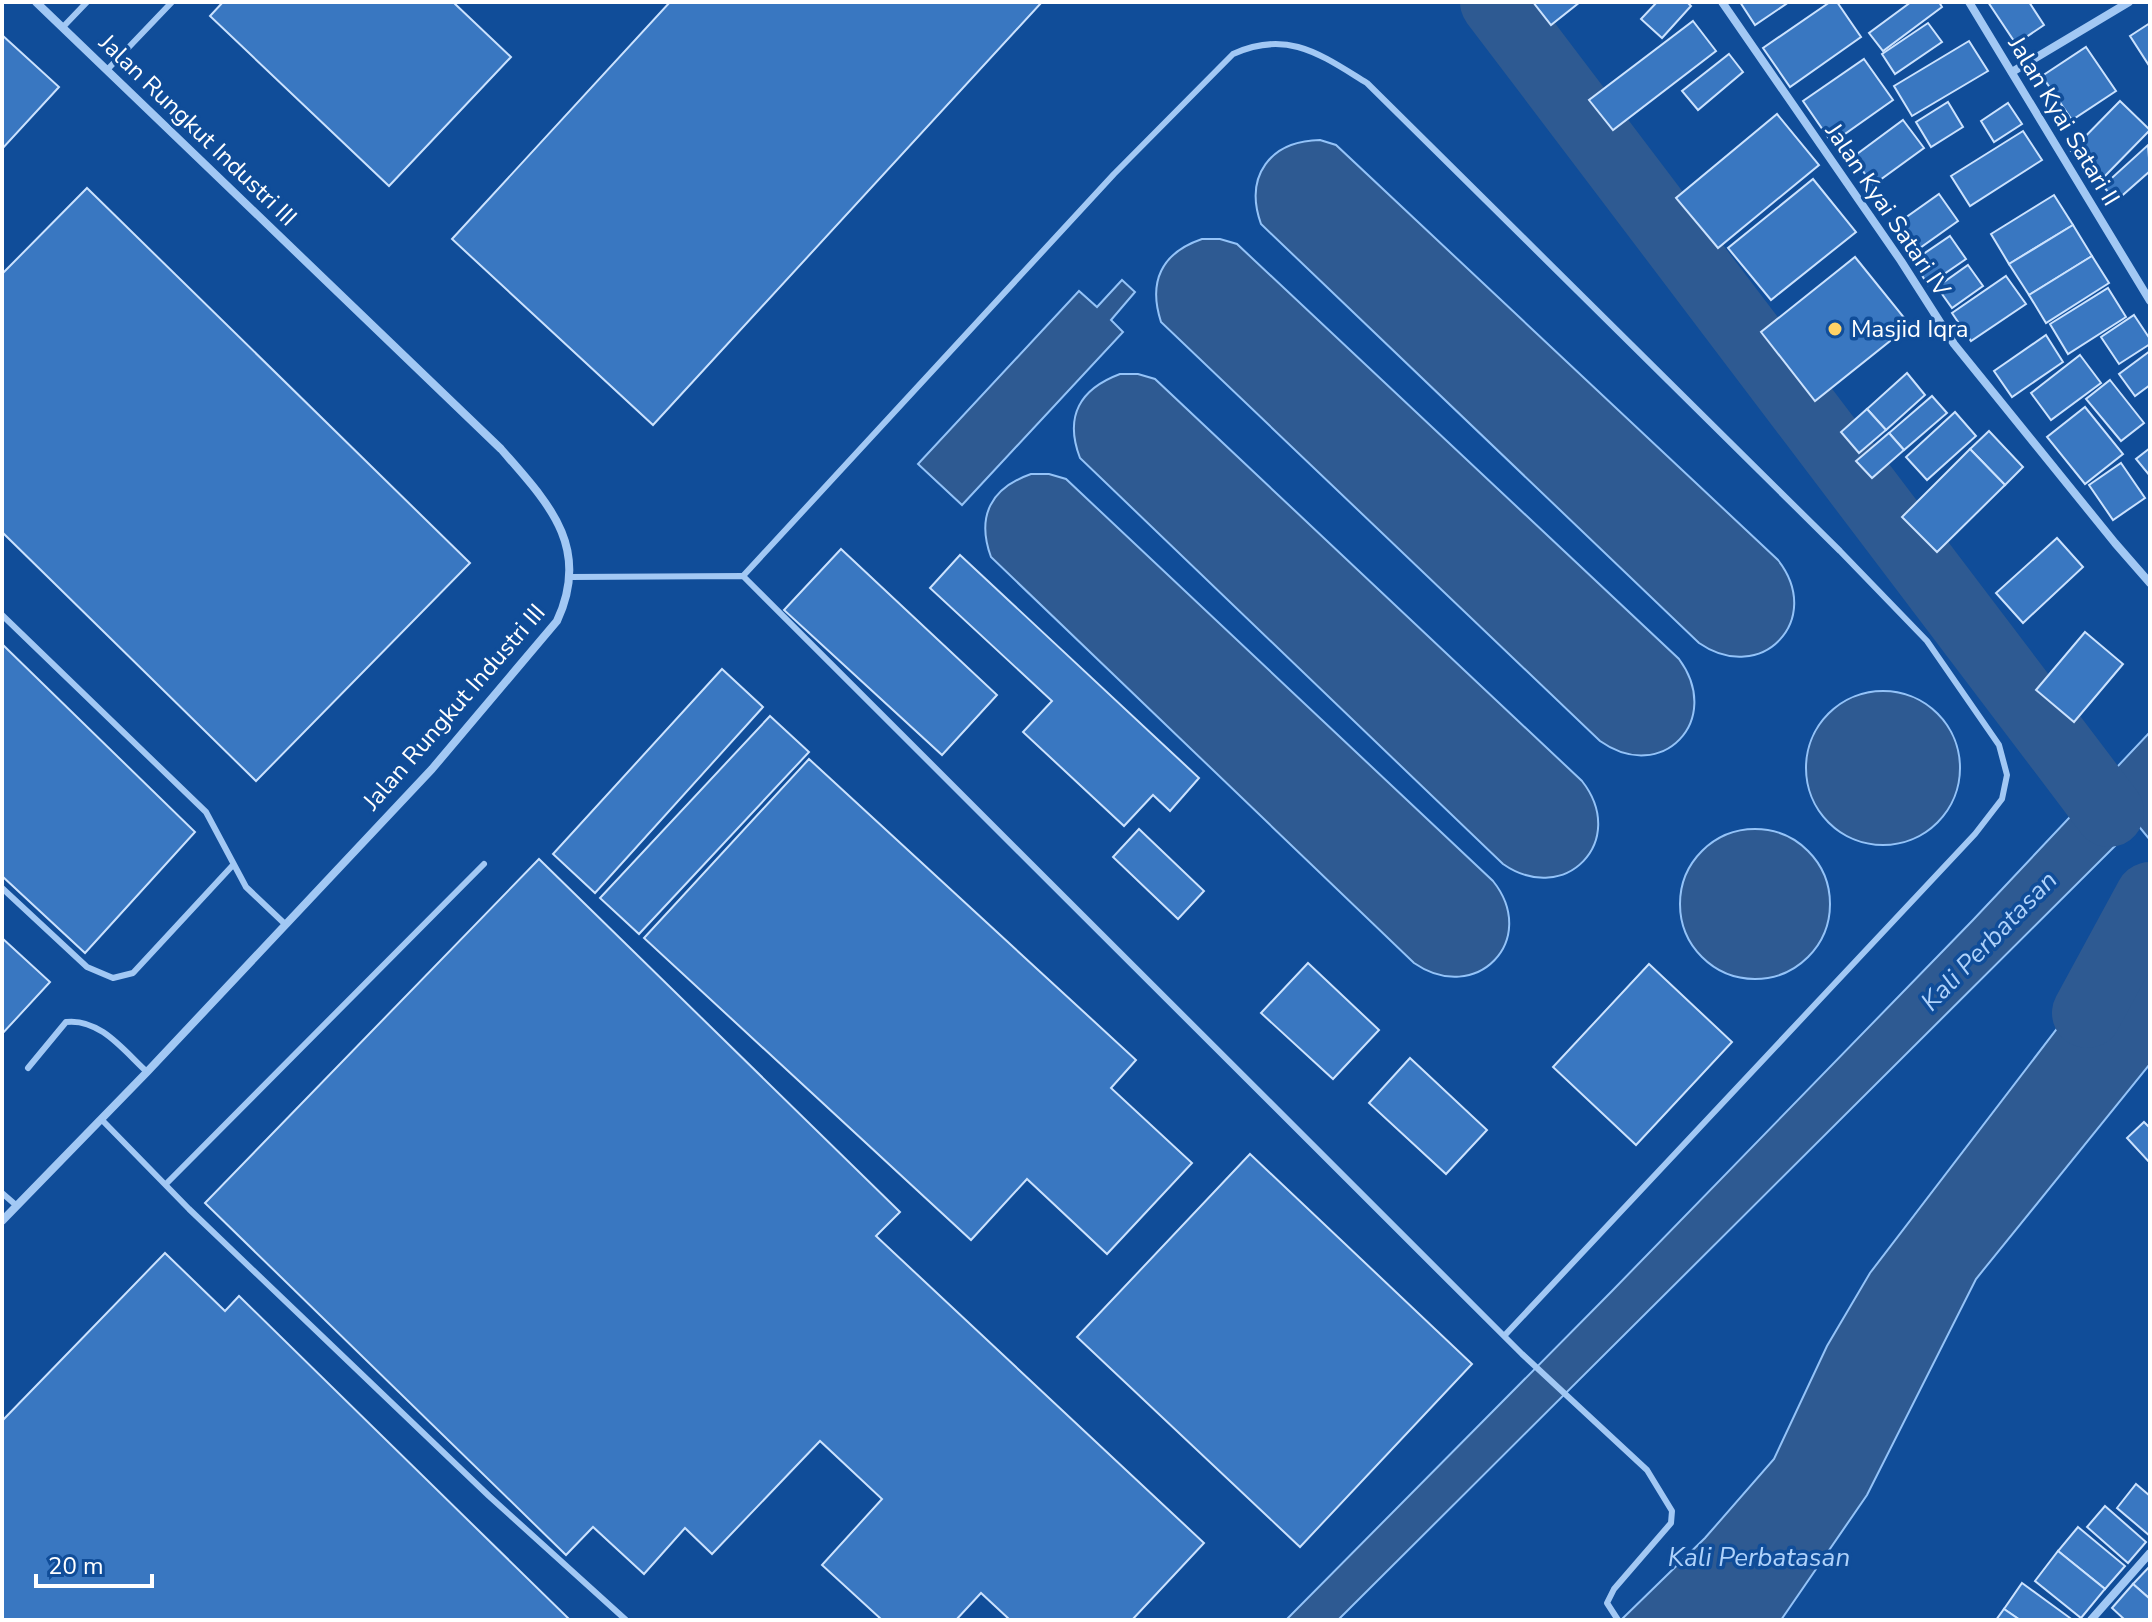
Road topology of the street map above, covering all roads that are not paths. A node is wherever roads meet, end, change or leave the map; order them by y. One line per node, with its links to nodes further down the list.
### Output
1 (36, 2): 7 (street, Jalan Rungkut Industri III)
2 (87, 2): 7 (lane)
3 (172, 2): 8 (lane)
4 (1722, 2): 13 (street, Jalan Kyai Satari IV)
5 (1969, 2): 9 (street, Jalan Kyai Satari II)
6 (2129, 2): 9 (street)
7 (63, 27): 8 (street, Jalan Rungkut Industri III)
8 (107, 70): 12 (street, Jalan Rungkut Industri III)
9 (2012, 72): 10 (street, Jalan Kyai Satari II)
10 (2150, 301)
11 (743, 576): 12 (lane); 26 (lane); 26 (lane)
12 (570, 577): 18 (street, Jalan Rungkut Industri III)
13 (2150, 583)
14 (2, 615): 16 (lane)
15 (484, 864): 22 (lane)
16 (233, 865): 17 (lane); 18 (lane)
17 (2, 888)
18 (286, 925): 20 (street, Jalan Rungkut Industri III)
19 (28, 1068): 20 (lane)
20 (147, 1072): 21 (street, Jalan Rungkut Industri III)
21 (102, 1120): 22 (lane); 24 (street, Jalan Rungkut Industri III)
22 (166, 1184): 29 (lane)
23 (2, 1193): 24 (lane)
24 (17, 1206): 25 (street, Jalan Rungkut Industri III)
25 (2, 1221)
26 (1505, 1335): 28 (lane)
27 (2150, 1553): 30 (street)
28 (1617, 1619)
29 (626, 1620)
30 (2091, 1620)

